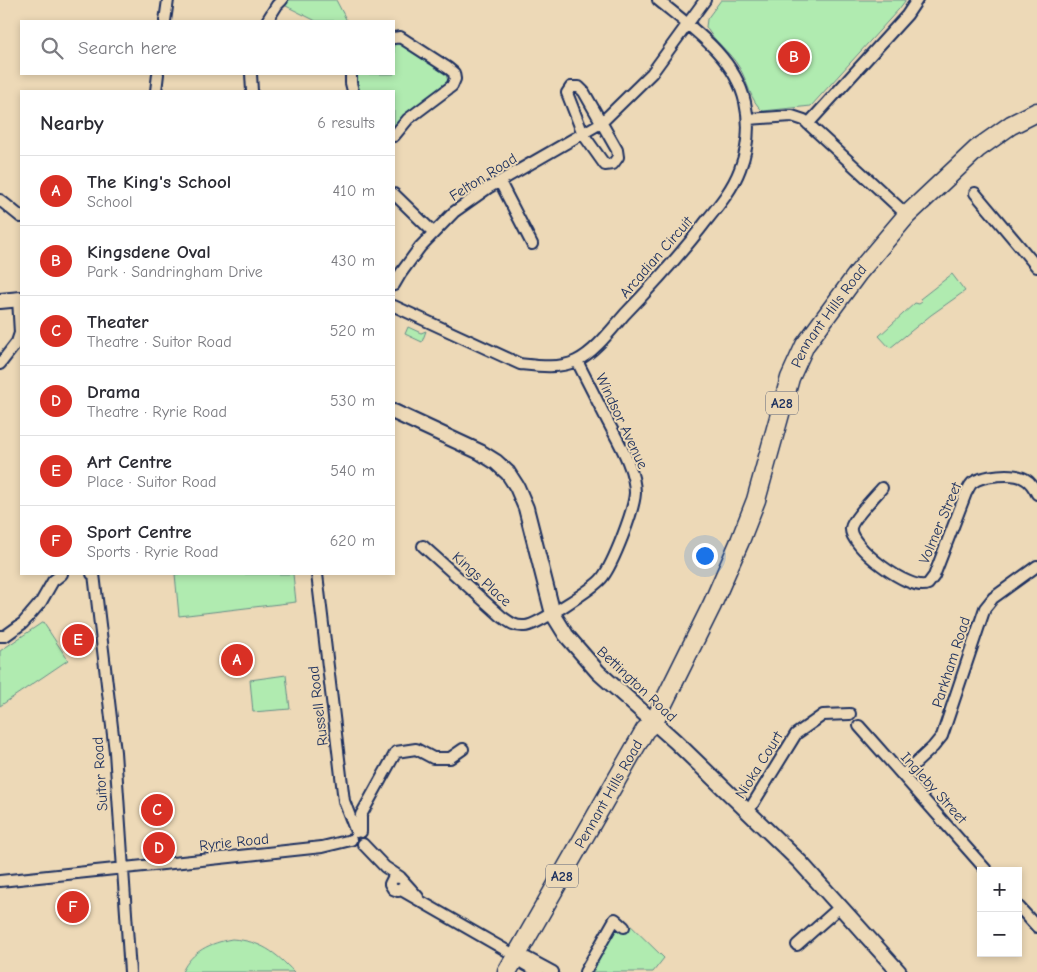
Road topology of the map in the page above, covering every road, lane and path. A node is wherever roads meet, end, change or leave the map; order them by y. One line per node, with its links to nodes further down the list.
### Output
1 (168, 0): 6 (street)
2 (282, 0): 7 (street)
3 (658, 0): 8 (street, Arcadian Circuit)
4 (705, 0): 8 (street, Felton Road)
5 (917, 0): 19 (street)
6 (165, 20)
7 (268, 20)
8 (688, 25): 17 (street, Arcadian Circuit); 18 (street, Felton Road)
9 (395, 38): 21 (street)
10 (158, 75): 13 (street)
11 (251, 75): 14 (street)
12 (351, 75): 15 (street)
13 (156, 90)
14 (252, 90)
15 (353, 90)
16 (1037, 112): 26 (highway, Pennant Hills Road / A28)
17 (748, 119): 19 (street); 35 (street, Arcadian Circuit)
18 (601, 123): 20 (street, Felton Road); 20 (street); 20 (street)
19 (808, 124): 26 (street)
20 (583, 134): 22 (street, Felton Road)
21 (395, 135)
22 (500, 182): 28 (street, Felton Road); 29 (street)
23 (975, 192): 30 (street)
24 (395, 195): 28 (street)
25 (0, 200): 27 (street)
26 (907, 215): 48 (highway, Pennant Hills Road / A28)
27 (20, 216)
28 (432, 232): 31 (street, Felton Road)
29 (532, 244)
30 (1037, 266)
31 (395, 283)
32 (19, 299): 33 (main road); 36 (street)
33 (0, 301)
34 (395, 306): 35 (street, Arcadian Circuit)
35 (577, 361): 45 (street, Windsor Avenue)
36 (0, 364)
37 (395, 412): 45 (main road, Bettington Road)
38 (882, 488): 39 (street, Volmer Street)
39 (1037, 494)
40 (423, 546): 45 (street, Kings Place)
41 (1037, 566): 51 (street, Parkham Road)
42 (61, 575): 46 (street)
43 (93, 575): 55 (street, Suitor Road)
44 (318, 575): 53 (street, Russell Road)
45 (553, 614): 48 (main road, Bettington Road)
46 (0, 636)
47 (850, 714): 52 (street, Nioka Court)
48 (654, 722): 52 (main road, Bettington Road); 62 (highway, Pennant Hills Road / A28)
49 (858, 726): 51 (street, Ingleby Street)
50 (463, 749): 53 (street)
51 (903, 775): 54 (street, Ingleby Street)
52 (748, 812): 57 (main road, Bettington Road)
53 (356, 835): 55 (street, Ryrie Road); 62 (street)
54 (984, 867)
55 (123, 869): 56 (street, Ryrie Road); 63 (street, Suitor Road)
56 (0, 881)
57 (841, 906): 61 (street); 67 (main road, Bettington Road)
58 (1022, 911): 60 (street)
59 (624, 927): 66 (street)
60 (1037, 928)
61 (797, 945)
62 (525, 964): 64 (highway, Pennant Hills Road / A28); 65 (street)
63 (130, 972)
64 (507, 972)
65 (553, 972)
66 (584, 972)
67 (899, 972)

